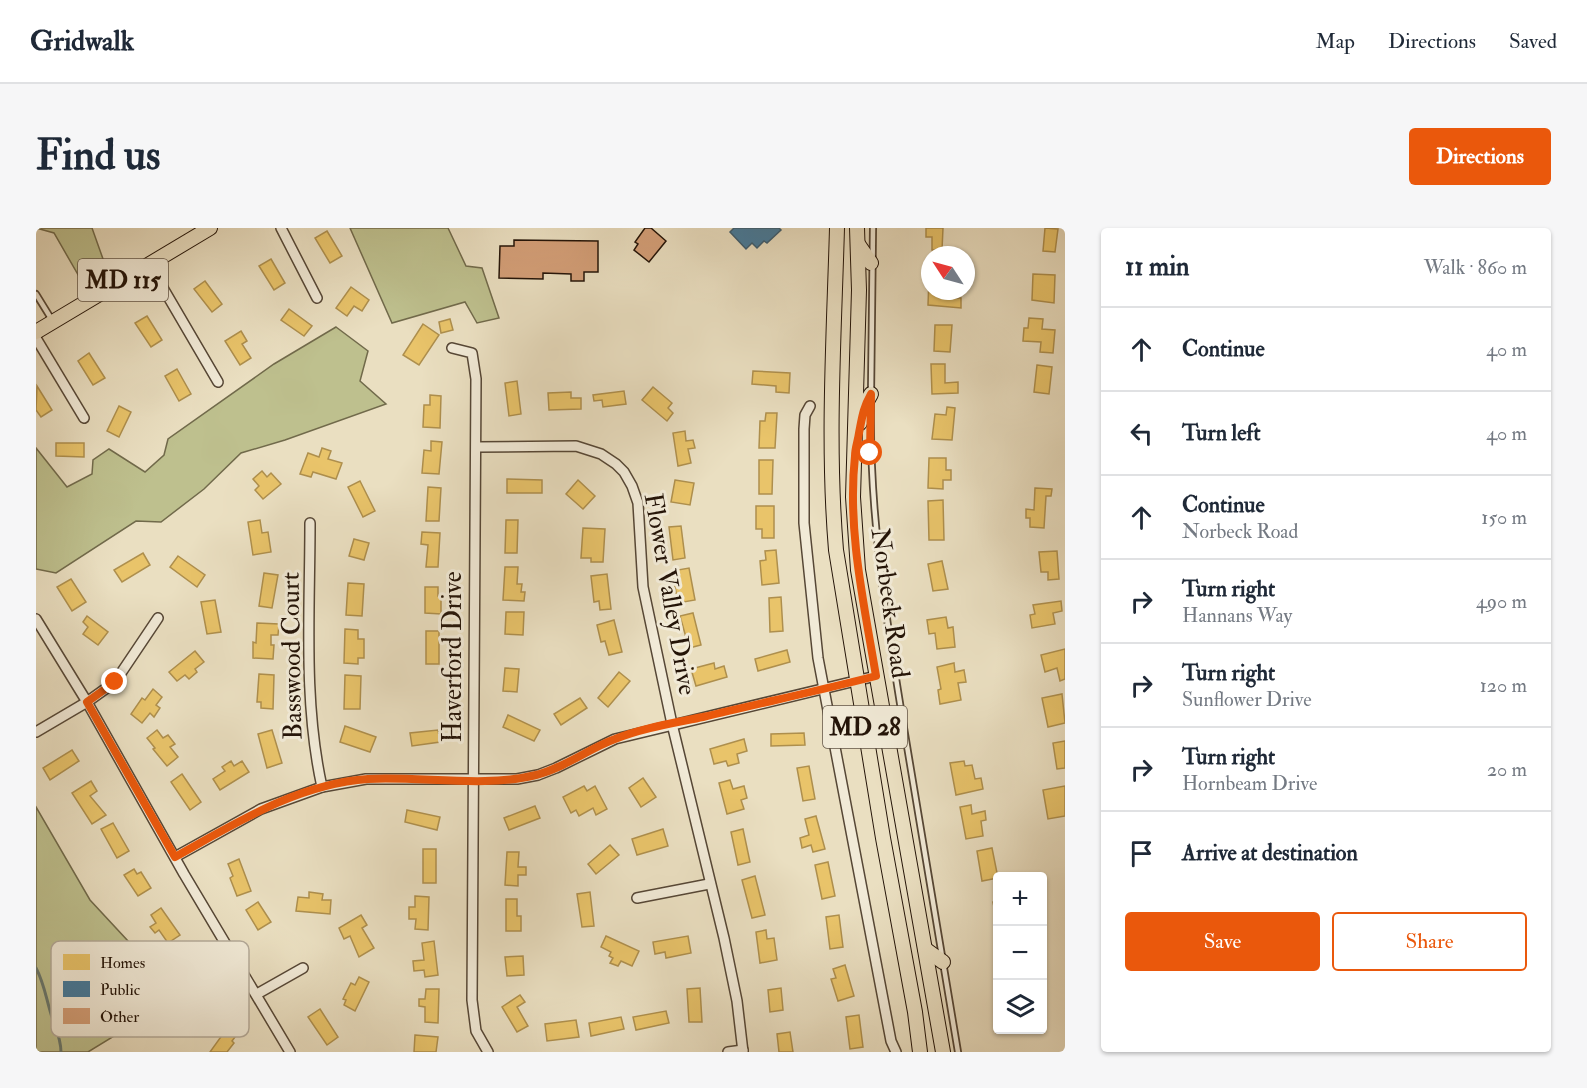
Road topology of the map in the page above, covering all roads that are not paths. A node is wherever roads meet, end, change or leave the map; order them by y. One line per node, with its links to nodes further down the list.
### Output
1 (281, 228): 10 (street)
2 (837, 228): 25 (main road, Norbeck Road / MD 28)
3 (857, 228): 6 (main road, Norbeck Road / MD 28)
4 (873, 228): 7 (lane)
5 (202, 230): 8 (main road, MD 115)
6 (858, 244): 7 (main road); 20 (main road, Norbeck Road / MD 28)
7 (871, 263): 16 (lane)
8 (149, 264): 11 (main road, MD 115); 15 (street)
9 (36, 294): 11 (lane)
10 (317, 298)
11 (53, 322): 12 (main road, MD 115)
12 (36, 332)
13 (36, 338): 18 (street)
14 (452, 348): 19 (street, Haverford Drive)
15 (218, 382)
16 (871, 394): 20 (main road); 37 (lane)
17 (810, 406): 26 (street)
18 (84, 418)
19 (477, 447): 28 (street, Flower Valley Drive); 30 (street, Haverford Drive)
20 (855, 455): 24 (main road, Norbeck Road / MD 28)
21 (310, 523): 31 (street, Basswood Court)
22 (158, 618): 27 (street)
23 (36, 619): 27 (street)
24 (876, 676): 25 (street); 36 (main road, Norbeck Road / MD 28)
25 (857, 681): 26 (street); 46 (main road, Norbeck Road / MD 28)
26 (825, 688): 28 (street); 45 (street)
27 (87, 702): 29 (street); 32 (street)
28 (672, 724): 30 (street); 33 (street, Flower Valley Drive)
29 (36, 732)
30 (472, 780): 31 (street); 43 (street, Haverford Drive)
31 (322, 787): 32 (street)
32 (175, 857): 35 (street)
33 (710, 885): 34 (street); 41 (street, Flower Valley Drive)
34 (637, 898)
35 (225, 941)
36 (925, 949): 37 (main road); 47 (main road, Norbeck Road / MD 28)
37 (943, 962): 48 (lane)
38 (303, 968): 40 (street)
39 (249, 981): 40 (street)
40 (257, 994): 42 (street)
41 (743, 1051): 44 (street)
42 (290, 1052)
43 (488, 1052)
44 (728, 1052)
45 (896, 1052)
46 (920, 1052)
47 (943, 1052)
48 (958, 1052)

